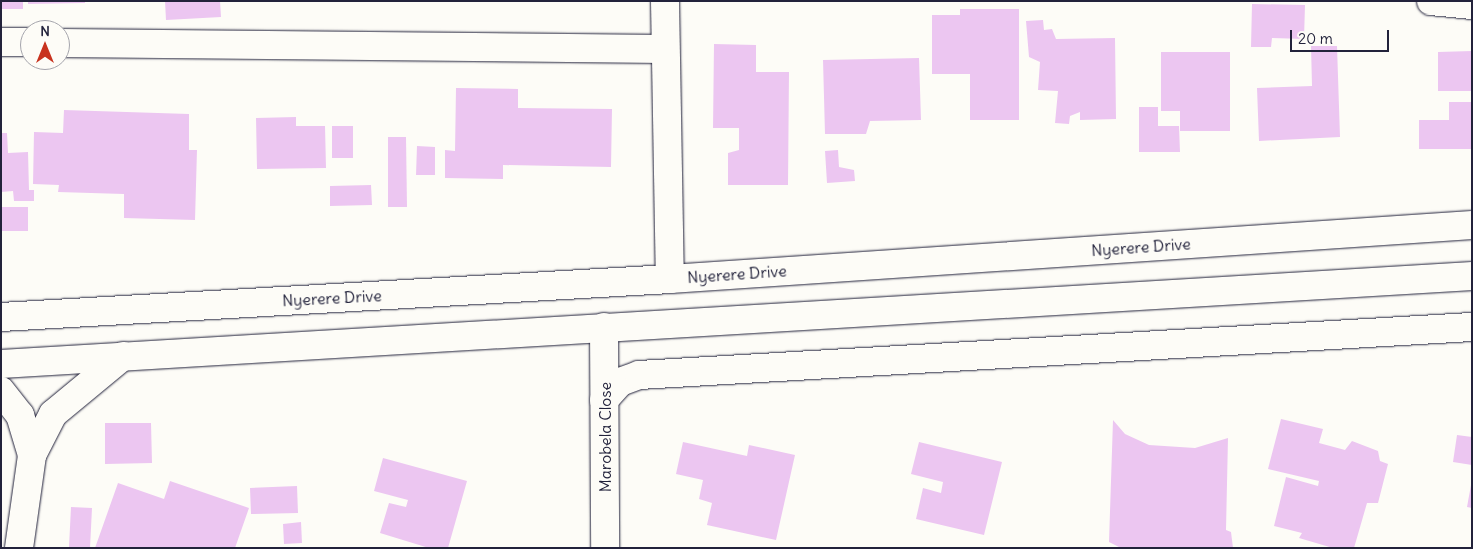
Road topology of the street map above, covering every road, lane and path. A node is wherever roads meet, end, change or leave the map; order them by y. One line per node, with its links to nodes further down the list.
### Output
1 (665, 1): 7 (main road)
2 (1431, 1): 3 (main road)
3 (1472, 5)
4 (1, 42): 5 (main road)
5 (20, 42)
6 (70, 43): 7 (main road)
7 (664, 49): 10 (main road)
8 (1472, 225): 10 (main road, Nyerere Drive)
9 (1472, 276): 12 (main road)
10 (670, 279): 11 (main road, Nyerere Drive)
11 (1, 317)
12 (604, 327): 14 (main road); 17 (main road, Marobela Close)
13 (1472, 327): 17 (main road)
14 (123, 356): 15 (main road); 18 (main road)
15 (1, 364)
16 (1, 391): 18 (main road)
17 (604, 400): 20 (main road, Marobela Close)
18 (32, 455): 19 (main road)
19 (13, 543)
20 (605, 548)

